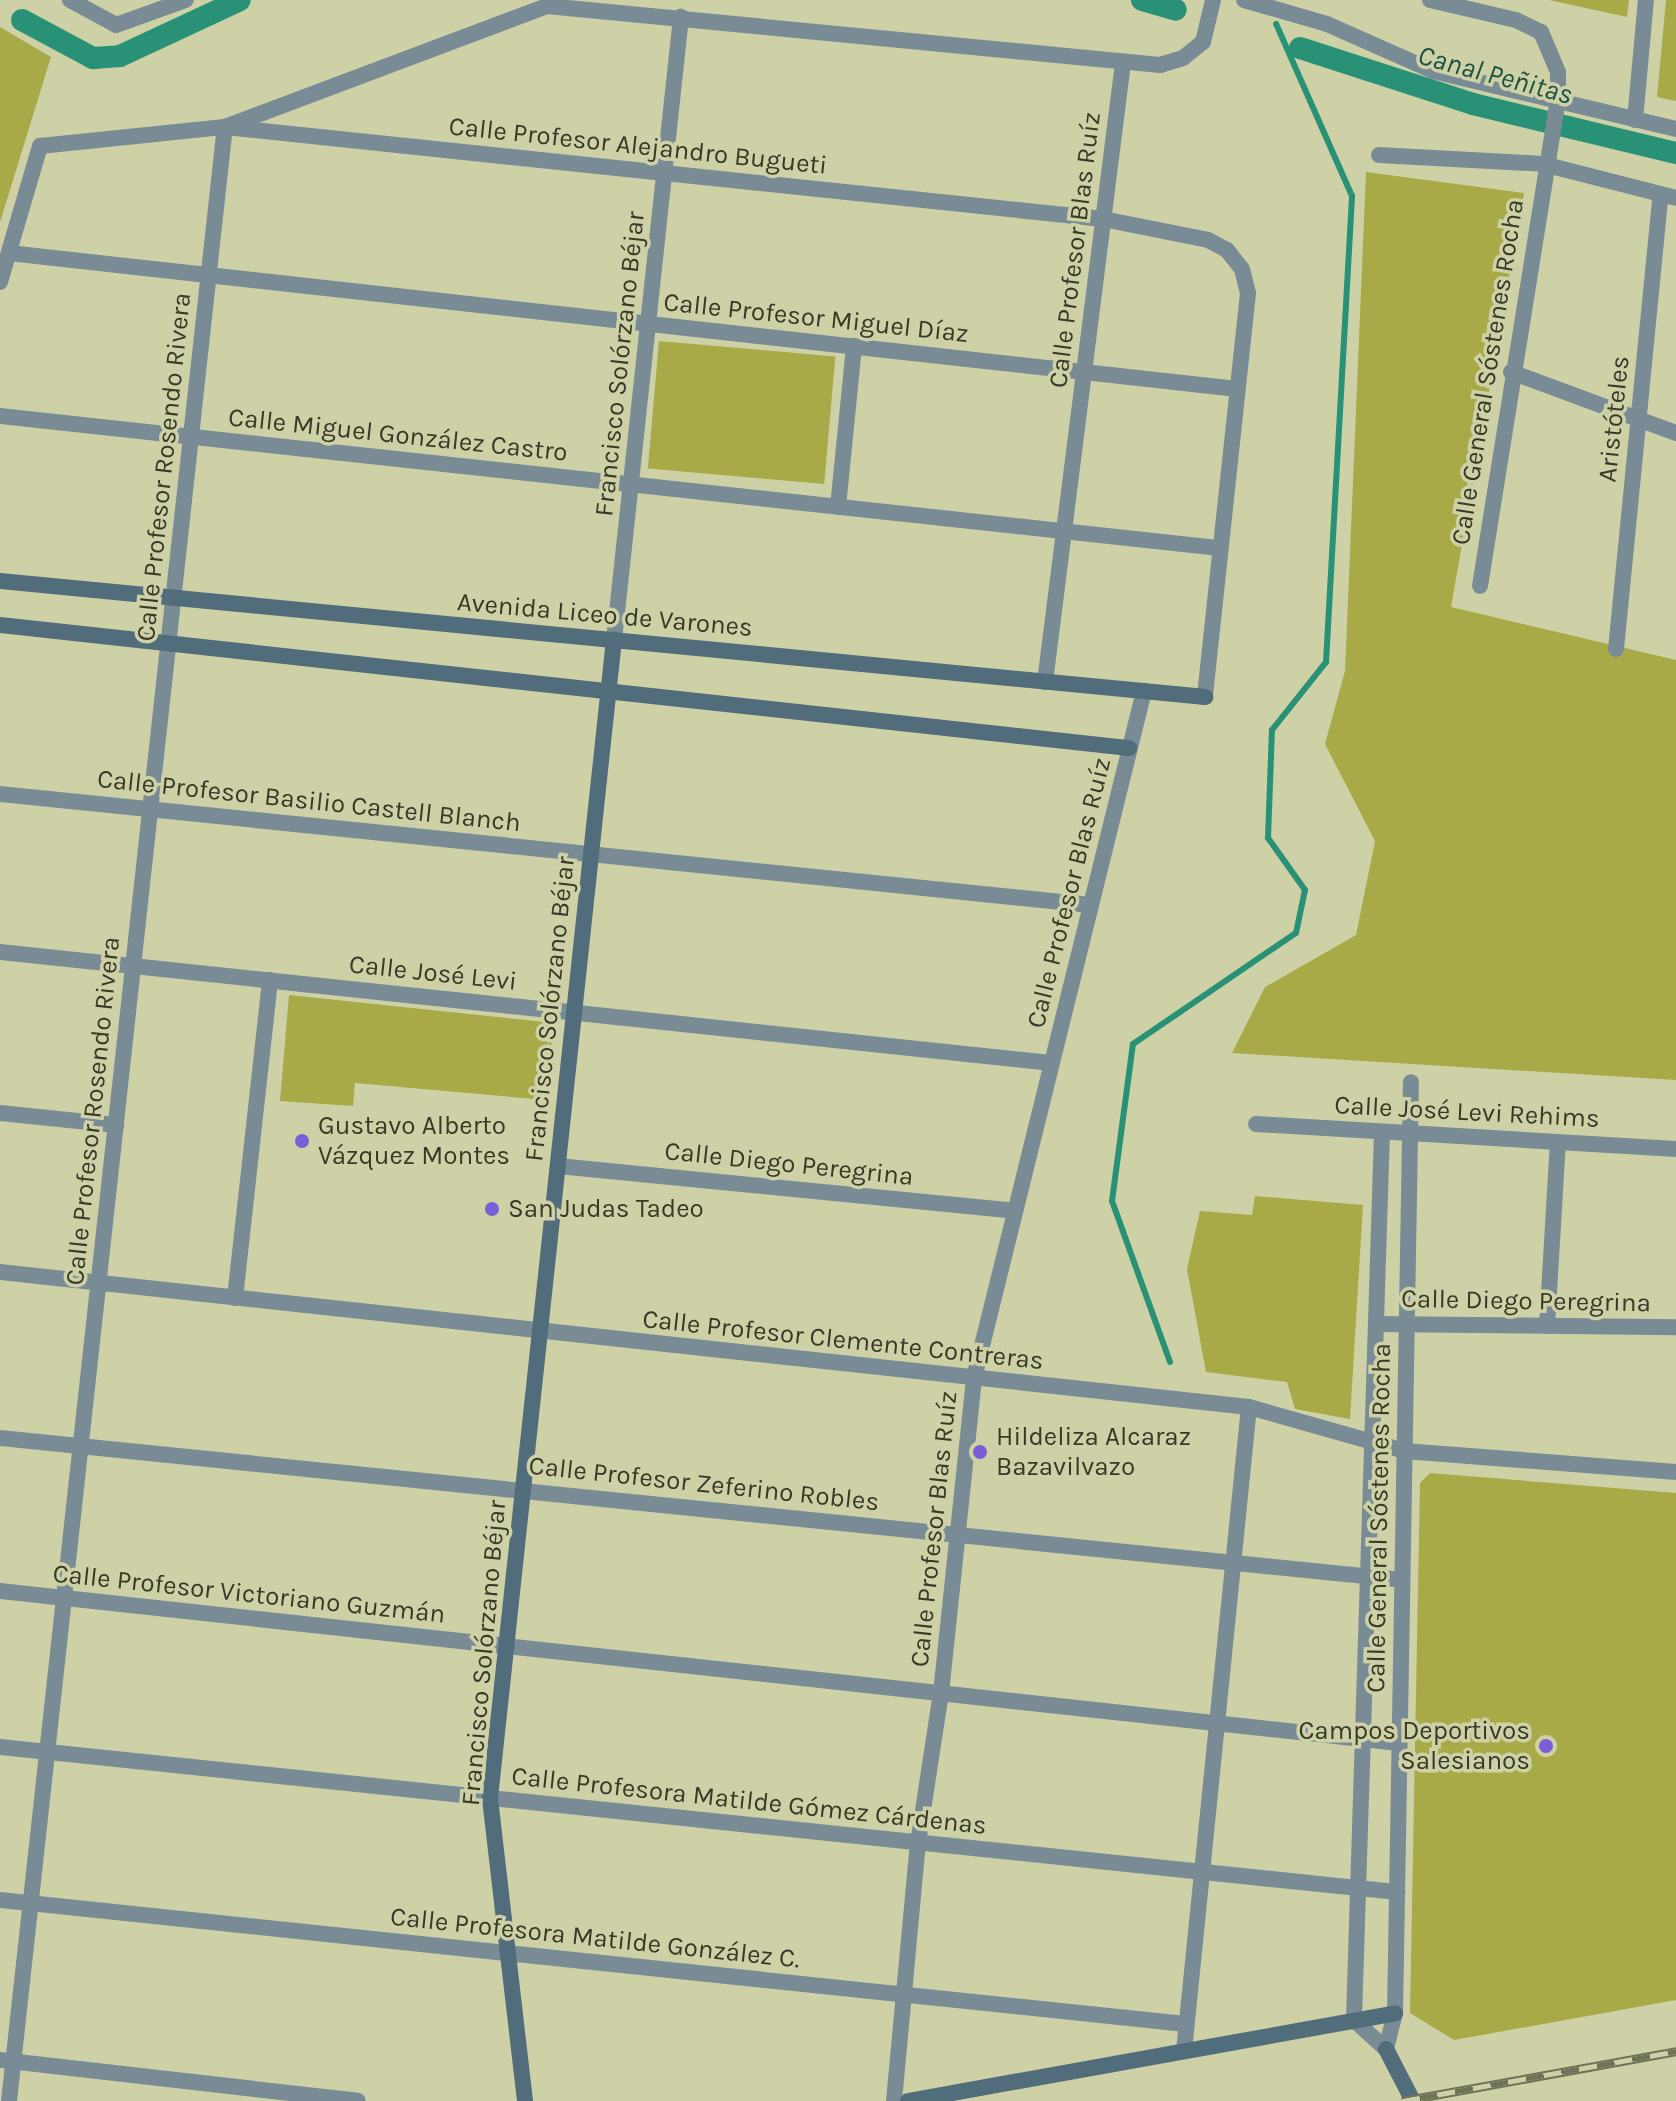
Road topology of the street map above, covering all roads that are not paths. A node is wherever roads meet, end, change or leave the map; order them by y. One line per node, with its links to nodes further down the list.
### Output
1 (70, 0): 2 (street)
2 (186, 0)
3 (1213, 0): 8 (street)
4 (1244, 0): 9 (street)
5 (1430, 0): 9 (street)
6 (1646, 0): 10 (street)
7 (681, 17): 8 (street); 11 (street); 15 (street, Francisco Solórzano Béjar)
8 (1123, 63): 17 (street, Calle Profesor Blas Ruíz)
9 (1557, 104): 10 (street); 14 (street)
10 (1635, 120): 12 (street)
11 (225, 127): 15 (street, Calle Profesor Alejandro Bugueti); 18 (street, Calle Profesor Alejandro Bugueti); 19 (street, Calle Profesor Rosendo Rivera)
12 (1676, 129)
13 (1379, 155): 14 (street)
14 (1543, 164): 16 (street); 24 (street, Calle General Sóstenes Rocha)
15 (664, 174): 17 (street, Calle Profesor Alejandro Bugueti); 21 (street, Francisco Solórzano Béjar)
16 (1669, 196): 27 (street, Aristóteles)
17 (1103, 219): 23 (street, Calle Profesor Blas Ruíz); 25 (street, Calle Profesor Alejandro Bugueti)
18 (9, 253): 19 (street, Calle Profesor Miguel Díaz); 20 (street)
19 (209, 275): 21 (street, Calle Profesor Miguel Díaz); 29 (street, Calle Profesor Rosendo Rivera)
20 (0, 282)
21 (648, 323): 22 (street, Calle Profesor Miguel Díaz); 30 (street, Francisco Solórzano Béjar)
22 (854, 346): 23 (street, Calle Profesor Miguel Díaz); 31 (street)
23 (1084, 372): 25 (street, Calle Profesor Miguel Díaz); 32 (street, Calle Profesor Blas Ruíz)
24 (1511, 372): 27 (street); 35 (street, Calle General Sóstenes Rocha)
25 (1237, 389): 33 (street)
26 (0, 416): 29 (street, Calle Miguel González Castro)
27 (1638, 419): 28 (street); 40 (street, Aristóteles)
28 (1676, 433)
29 (191, 436): 30 (street, Calle Miguel González Castro); 36 (street, Calle Profesor Rosendo Rivera)
30 (631, 484): 31 (street, Calle Miguel González Castro); 38 (street, Francisco Solórzano Béjar)
31 (838, 507): 32 (street, Calle Miguel González Castro)
32 (1064, 531): 33 (street, Calle Miguel González Castro); 41 (street, Calle Profesor Blas Ruíz)
33 (1220, 548): 43 (street, Avenida Liceo de Varones)
34 (0, 581): 36 (street, Avenida Liceo de Varones)
35 (1480, 586)
36 (174, 598): 38 (street, Avenida Liceo de Varones); 39 (street, Calle Profesor Rosendo Rivera)
37 (0, 625): 39 (street)
38 (614, 640): 41 (street, Avenida Liceo de Varones); 42 (street, Francisco Solórzano Béjar)
39 (169, 644): 42 (street); 46 (street, Calle Profesor Rosendo Rivera)
40 (1616, 649)
41 (1045, 682): 43 (street, Avenida Liceo de Varones)
42 (609, 691): 44 (street); 47 (street, Francisco Solórzano Béjar)
43 (1144, 691): 44 (street, Calle Profesor Blas Ruíz)
44 (1129, 748): 48 (street, Calle Profesor Blas Ruíz)
45 (0, 794): 46 (street, Calle Profesor Basilio Castell Blanch)
46 (151, 809): 47 (street, Calle Profesor Basilio Castell Blanch); 50 (street, Calle Profesor Rosendo Rivera)
47 (591, 854): 48 (street, Calle Profesor Basilio Castell Blanch); 52 (street, Francisco Solórzano Béjar)
48 (1090, 905): 53 (street, Calle Profesor Blas Ruíz)
49 (0, 952): 50 (street, Calle José Levi)
50 (133, 966): 51 (street, Calle José Levi); 57 (street, Calle Profesor Rosendo Rivera)
51 (270, 980): 52 (street, Calle José Levi); 66 (street)
52 (574, 1013): 53 (street, Calle José Levi); 62 (street, Francisco Solórzano Béjar)
53 (1051, 1063): 63 (street, Calle Profesor Blas Ruíz)
54 (1411, 1082): 59 (street, Calle General Sóstenes Rocha)
55 (0, 1113): 57 (street)
56 (1256, 1124): 58 (street, Calle José Levi Rehims)
57 (116, 1125): 65 (street, Calle Profesor Rosendo Rivera)
58 (1382, 1132): 59 (street, Calle José Levi Rehims); 67 (street, Calle General Sóstenes Rocha)
59 (1409, 1133): 60 (street, Calle José Levi Rehims); 68 (street, Calle General Sóstenes Rocha)
60 (1558, 1142): 61 (street, Calle José Levi Rehims); 69 (street)
61 (1676, 1149)
62 (558, 1166): 63 (street, Calle Diego Peregrina); 71 (street, Francisco Solórzano Béjar)
63 (1015, 1211): 72 (street, Calle Profesor Blas Ruíz)
64 (0, 1272): 65 (street, Calle Profesor Clemente Contreras)
65 (99, 1283): 66 (street, Calle Profesor Clemente Contreras); 76 (street, Calle Profesor Rosendo Rivera)
66 (235, 1298): 71 (street, Calle Profesor Clemente Contreras)
67 (1376, 1324): 68 (street, Calle Diego Peregrina); 75 (street, Calle General Sóstenes Rocha)
68 (1406, 1324): 69 (street, Calle Diego Peregrina); 77 (street, Calle General Sóstenes Rocha)
69 (1547, 1326): 70 (street, Calle Diego Peregrina)
70 (1676, 1327)
71 (540, 1331): 72 (street, Calle Profesor Clemente Contreras); 79 (street, Francisco Solórzano Béjar)
72 (974, 1378): 73 (street, Calle Profesor Clemente Contreras); 80 (street, Calle Profesor Blas Ruíz)
73 (1249, 1407): 75 (street, Calle Profesor Clemente Contreras); 81 (street)
74 (0, 1438): 76 (street, Calle Profesor Zeferino Robles)
75 (1372, 1445): 77 (street, Calle Profesor Clemente Contreras); 82 (street, Calle General Sóstenes Rocha)
76 (81, 1446): 79 (street, Calle Profesor Zeferino Robles); 85 (street, Calle Profesor Rosendo Rivera)
77 (1404, 1451): 78 (street, Calle Profesor Clemente Contreras); 83 (street, Calle General Sóstenes Rocha)
78 (1676, 1472)
79 (523, 1490): 80 (street, Calle Profesor Zeferino Robles); 86 (street, Francisco Solórzano Béjar)
80 (958, 1534): 81 (street, Calle Profesor Zeferino Robles); 87 (street, Calle Profesor Blas Ruíz)
81 (1231, 1562): 82 (street, Calle Profesor Zeferino Robles); 88 (street)
82 (1368, 1576): 83 (street, Calle Profesor Zeferino Robles); 89 (street, Calle General Sóstenes Rocha)
83 (1402, 1580): 90 (street, Calle General Sóstenes Rocha)
84 (0, 1591): 85 (street, Calle Profesor Victoriano Guzmán)
85 (64, 1598): 86 (street, Calle Profesor Victoriano Guzmán); 92 (street, Calle Profesor Rosendo Rivera)
86 (506, 1646): 87 (street, Calle Profesor Victoriano Guzmán); 93 (street, Francisco Solórzano Béjar)
87 (941, 1693): 88 (street, Calle Profesor Victoriano Guzmán); 94 (street, Calle Profesor Blas Ruíz)
88 (1215, 1722): 89 (street, Calle Profesor Victoriano Guzmán); 95 (street)
89 (1363, 1739): 90 (street, Calle Profesor Victoriano Guzmán); 96 (street, Calle General Sóstenes Rocha)
90 (1399, 1743): 97 (street, Calle General Sóstenes Rocha)
91 (0, 1747): 92 (street, Calle Profesora Matilde Gómez Cárdenas)
92 (47, 1752): 93 (street, Calle Profesora Matilde Gómez Cárdenas); 99 (street, Calle Profesor Rosendo Rivera)
93 (490, 1798): 94 (street, Calle Profesora Matilde Gómez Cárdenas); 100 (street, Francisco Solórzano Béjar)
94 (918, 1843): 95 (street, Calle Profesora Matilde Gómez Cárdenas); 101 (street, Calle Profesor Blas Ruíz)
95 (1200, 1872): 96 (street, Calle Profesora Matilde Gómez Cárdenas); 104 (street)
96 (1359, 1888): 97 (street, Calle Profesora Matilde Gómez Cárdenas); 103 (street, Calle General Sóstenes Rocha)
97 (1397, 1892): 102 (street, Calle General Sóstenes Rocha)
98 (0, 1900): 99 (street, Calle Profesora Matilde González C.)
99 (30, 1904): 100 (street, Calle Profesora Matilde González C.); 107 (street, Calle Profesor Rosendo Rivera)
100 (508, 1954): 101 (street, Calle Profesora Matilde González C.); 110 (street, Francisco Solórzano Béjar)
101 (903, 1995): 104 (street, Calle Profesora Matilde González C.); 111 (street, Calle Profesor Blas Ruíz)
102 (1395, 2013): 103 (street); 105 (street, Calle General Sóstenes Rocha)
103 (1354, 2020): 105 (street); 106 (street)
104 (1186, 2024): 106 (street)
105 (1386, 2049): 113 (street)
106 (1184, 2051): 112 (street)
107 (6, 2060): 108 (street, Calle Profesor Rosendo Rivera); 109 (street)
108 (9, 2101)
109 (358, 2101)
110 (525, 2101)
111 (894, 2101)
112 (908, 2101)
113 (1413, 2101)

